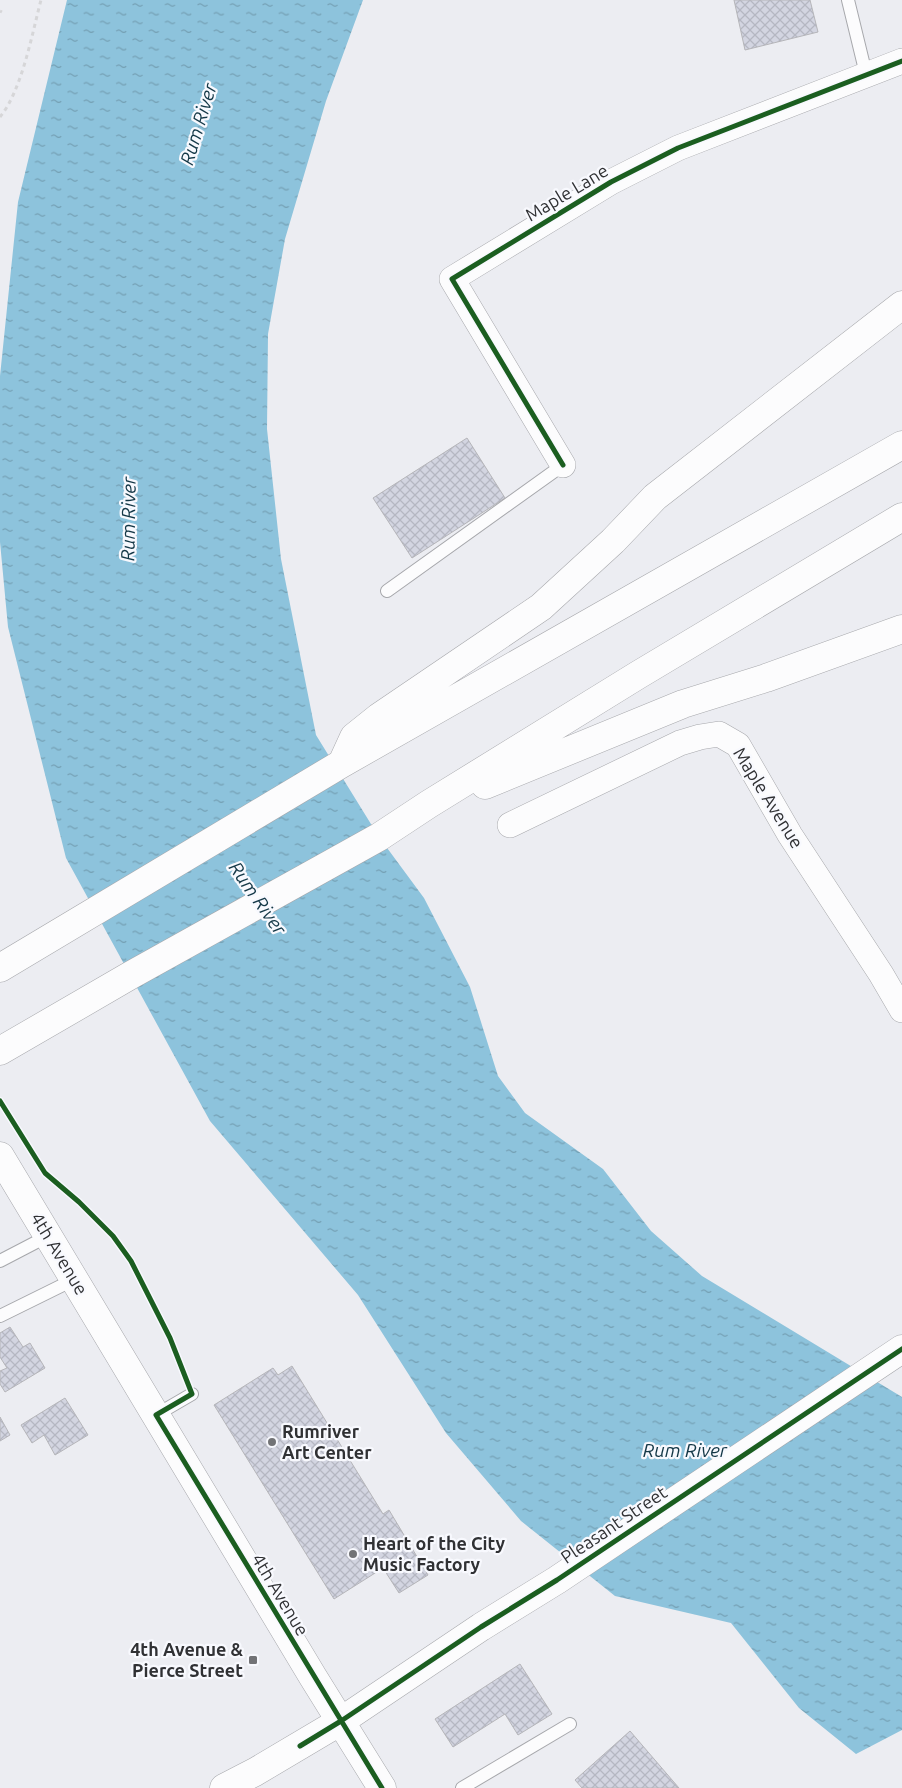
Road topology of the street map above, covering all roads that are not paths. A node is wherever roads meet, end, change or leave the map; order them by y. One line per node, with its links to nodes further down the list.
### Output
1 (848, 0): 3 (lane)
2 (902, 61): 3 (street, Maple Lane)
3 (866, 74): 6 (street, Maple Lane)
4 (902, 305): 10 (main road)
5 (902, 445): 10 (main road)
6 (563, 465): 8 (lane)
7 (902, 517): 11 (main road)
8 (387, 591)
9 (902, 629): 11 (main road)
10 (342, 764): 13 (main road)
11 (429, 804): 15 (main road)
12 (510, 826): 14 (street, Maple Avenue)
13 (0, 968)
14 (902, 1010)
15 (0, 1051)
16 (0, 1156): 17 (main road, 4th Avenue)
17 (48, 1236): 18 (lane); 19 (main road, 4th Avenue)
18 (0, 1261)
19 (75, 1279): 20 (lane); 23 (main road, 4th Avenue)
20 (0, 1316)
21 (894, 1354): 24 (main road, Pleasant Street)
22 (192, 1394): 23 (lane)
23 (156, 1415): 24 (main road, 4th Avenue)
24 (341, 1721): 26 (main road, Pleasant Street); 27 (main road, 4th Avenue)
25 (570, 1724): 28 (lane)
26 (224, 1788)
27 (382, 1788)
28 (462, 1788)

